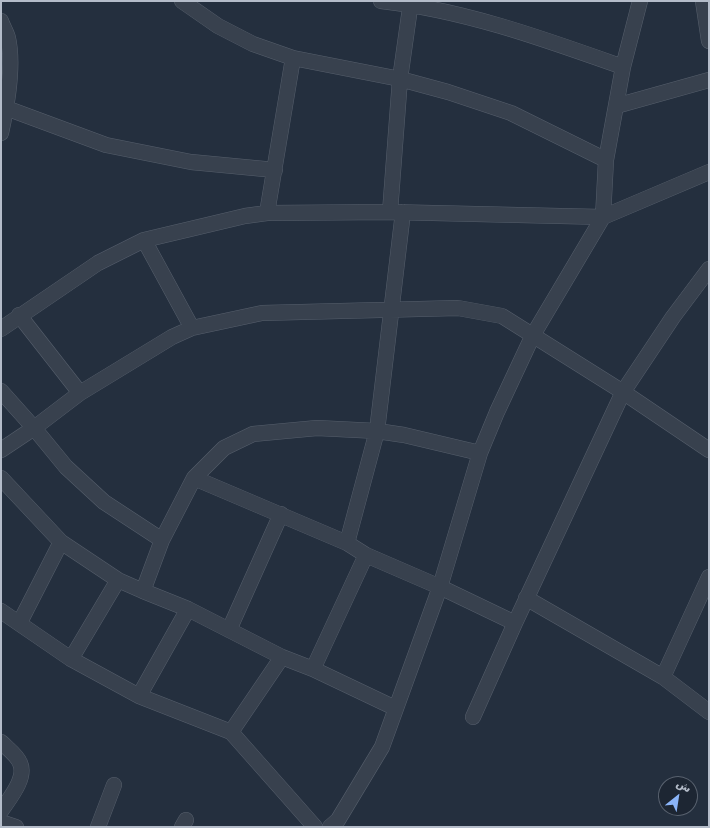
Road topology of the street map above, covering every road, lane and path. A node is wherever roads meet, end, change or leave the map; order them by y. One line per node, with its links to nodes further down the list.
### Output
1 (182, 1): 8 (street)
2 (380, 1): 5 (street)
3 (640, 1): 9 (street)
4 (703, 1): 7 (street)
5 (411, 3): 9 (street); 10 (street)
6 (1, 21): 13 (street)
7 (709, 41)
8 (294, 58): 10 (street); 16 (street)
9 (623, 67): 12 (street)
10 (400, 79): 15 (street); 18 (street)
11 (709, 80): 12 (street)
12 (616, 106): 15 (street)
13 (6, 108): 14 (street); 16 (street)
14 (1, 132)
15 (606, 160): 20 (street)
16 (275, 170): 19 (street)
17 (708, 174): 20 (street)
18 (396, 212): 19 (street); 20 (street); 23 (street)
19 (268, 213): 21 (street)
20 (603, 217): 27 (street)
21 (144, 240): 24 (street); 25 (street)
22 (709, 269): 29 (street)
23 (391, 311): 25 (street); 27 (street); 32 (street)
24 (19, 316): 26 (street); 30 (street)
25 (192, 328): 30 (street)
26 (1, 329)
27 (533, 335): 29 (street); 35 (street)
28 (1, 391): 31 (street)
29 (623, 392): 34 (street); 47 (street)
30 (80, 393): 31 (street)
31 (34, 428): 33 (street); 39 (street)
32 (377, 431): 35 (street); 37 (street); 41 (street)
33 (1, 450)
34 (709, 450)
35 (480, 453): 45 (street)
36 (1, 478): 40 (street)
37 (194, 478): 38 (street); 39 (street)
38 (282, 514): 41 (street); 52 (street)
39 (162, 540): 46 (street)
40 (61, 542): 44 (street); 50 (street)
41 (347, 543): 42 (street)
42 (366, 556): 45 (street); 55 (street)
43 (709, 577): 56 (street)
44 (118, 580): 46 (street); 54 (street)
45 (440, 587): 51 (street); 58 (street)
46 (143, 590): 48 (street)
47 (526, 598): 51 (street); 56 (street)
48 (188, 609): 52 (street); 57 (street)
49 (1, 611): 50 (street)
50 (20, 622): 54 (street)
51 (515, 623): 60 (street)
52 (229, 630): 53 (street)
53 (282, 657): 55 (street); 61 (street)
54 (71, 658): 57 (street)
55 (313, 669): 58 (street)
56 (663, 677): 59 (street)
57 (139, 696): 61 (street)
58 (395, 708): 69 (street)
59 (709, 712)
60 (473, 717)
61 (231, 732): 68 (street)
62 (1, 742): 64 (street)
63 (114, 785): 67 (street)
64 (1, 811)
65 (1, 822): 66 (street)
66 (16, 827)
67 (98, 827)
68 (315, 827)
69 (330, 827)

